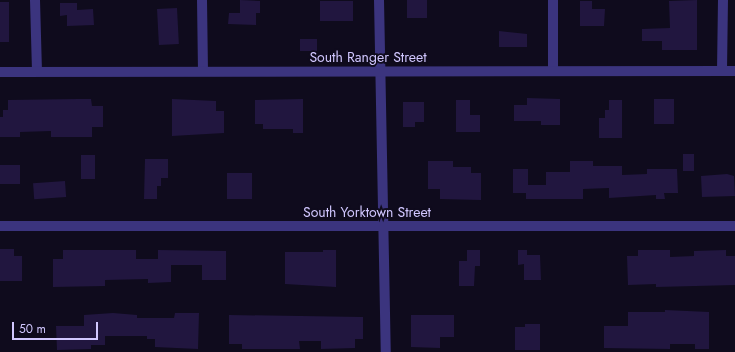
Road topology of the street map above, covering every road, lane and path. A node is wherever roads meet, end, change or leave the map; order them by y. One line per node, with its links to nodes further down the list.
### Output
1 (35, 0): 7 (street)
2 (202, 0): 8 (street)
3 (379, 0): 12 (street)
4 (553, 0): 6 (street)
5 (723, 0): 9 (street)
6 (553, 70): 9 (street, South Ranger Street); 12 (street, South Ranger Street)
7 (37, 71): 8 (street, South Ranger Street); 11 (street, South Ranger Street)
8 (203, 71): 12 (street, South Ranger Street)
9 (722, 71): 10 (street, South Ranger Street)
10 (735, 71)
11 (0, 72)
12 (382, 72): 14 (street)
13 (0, 226): 14 (street, South Yorktown Street)
14 (384, 226): 15 (street, South Yorktown Street); 16 (street)
15 (735, 226)
16 (386, 352)

